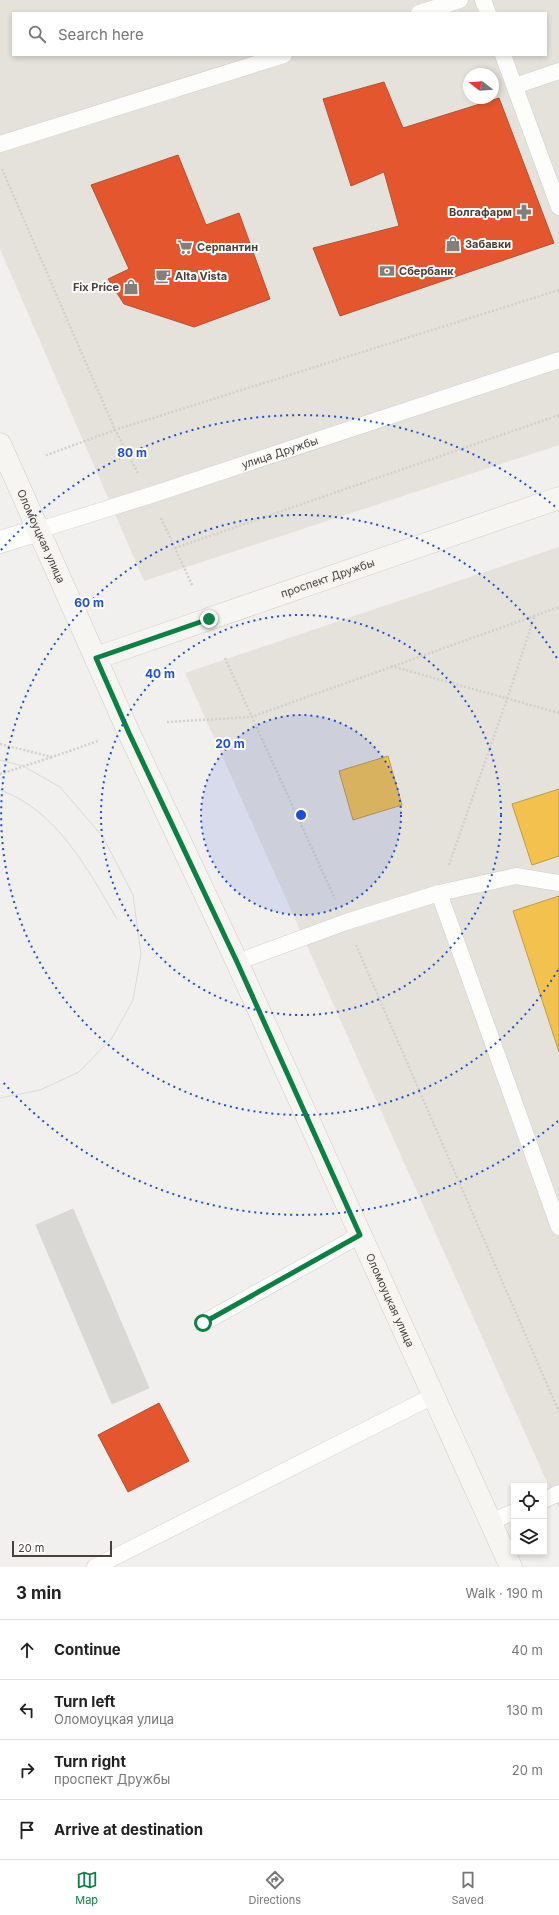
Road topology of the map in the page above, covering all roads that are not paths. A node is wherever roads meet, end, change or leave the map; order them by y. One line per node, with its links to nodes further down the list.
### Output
1 (460, 0): 3 (lane)
2 (484, 0): 4 (lane)
3 (422, 12)
4 (488, 12)
5 (281, 56): 9 (lane)
6 (503, 56): 8 (lane)
7 (559, 71): 8 (lane)
8 (515, 86): 10 (lane)
9 (0, 144)
10 (559, 207)
11 (559, 360): 14 (lane, улица Дружбы)
12 (0, 444): 14 (street, Оломоуцкая улица)
13 (559, 498): 16 (street, проспект Дружбы)
14 (39, 530): 15 (street, улица Дружбы); 16 (street, Оломоуцкая улица)
15 (0, 542)
16 (96, 658): 19 (street, Оломоуцкая улица)
17 (559, 883): 18 (lane)
18 (438, 893): 19 (lane); 20 (lane)
19 (237, 962): 21 (street, Оломоуцкая улица)
20 (559, 1227)
21 (360, 1235): 22 (lane); 23 (street, Оломоуцкая улица)
22 (203, 1323)
23 (433, 1396): 27 (street, Оломоуцкая улица); 28 (lane)
24 (559, 1493): 25 (lane)
25 (547, 1499)
26 (511, 1513): 27 (lane)
27 (490, 1522): 29 (street, Оломоуцкая улица)
28 (95, 1567)
29 (511, 1567)

